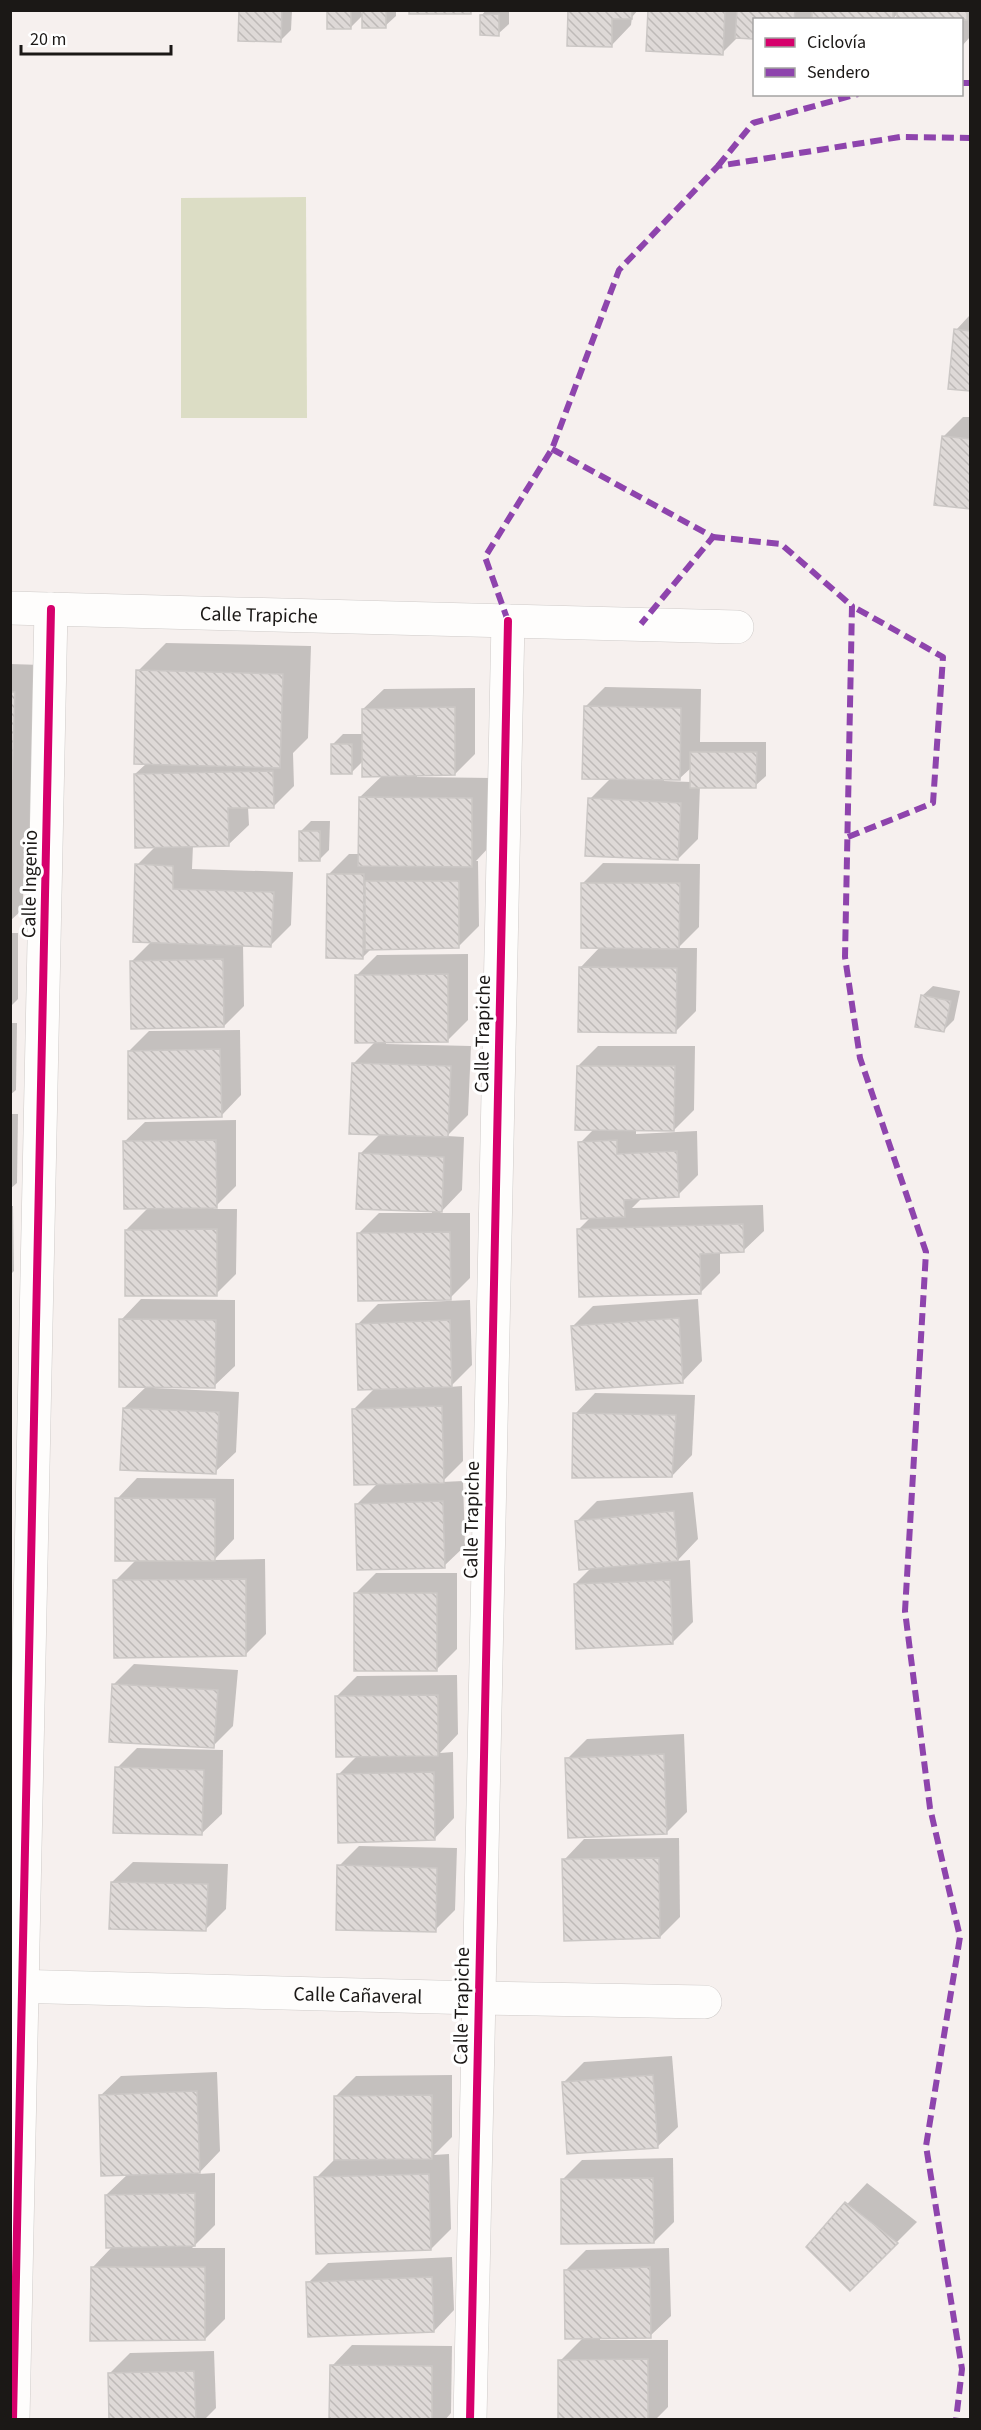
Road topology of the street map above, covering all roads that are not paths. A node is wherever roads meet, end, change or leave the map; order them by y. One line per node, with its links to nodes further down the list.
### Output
1 (10, 608): 2 (street, Calle Trapiche)
2 (51, 609): 3 (street, Calle Trapiche); 5 (street, Calle Ingenio)
3 (508, 621): 4 (street, Calle Trapiche); 6 (street, Calle Trapiche)
4 (737, 627)
5 (16, 1986): 6 (street, Calle Cañaveral); 8 (street, Calle Ingenio)
6 (477, 1998): 7 (street, Calle Cañaveral); 9 (street, Calle Trapiche)
7 (705, 2002)
8 (14, 2420)
9 (470, 2420)

